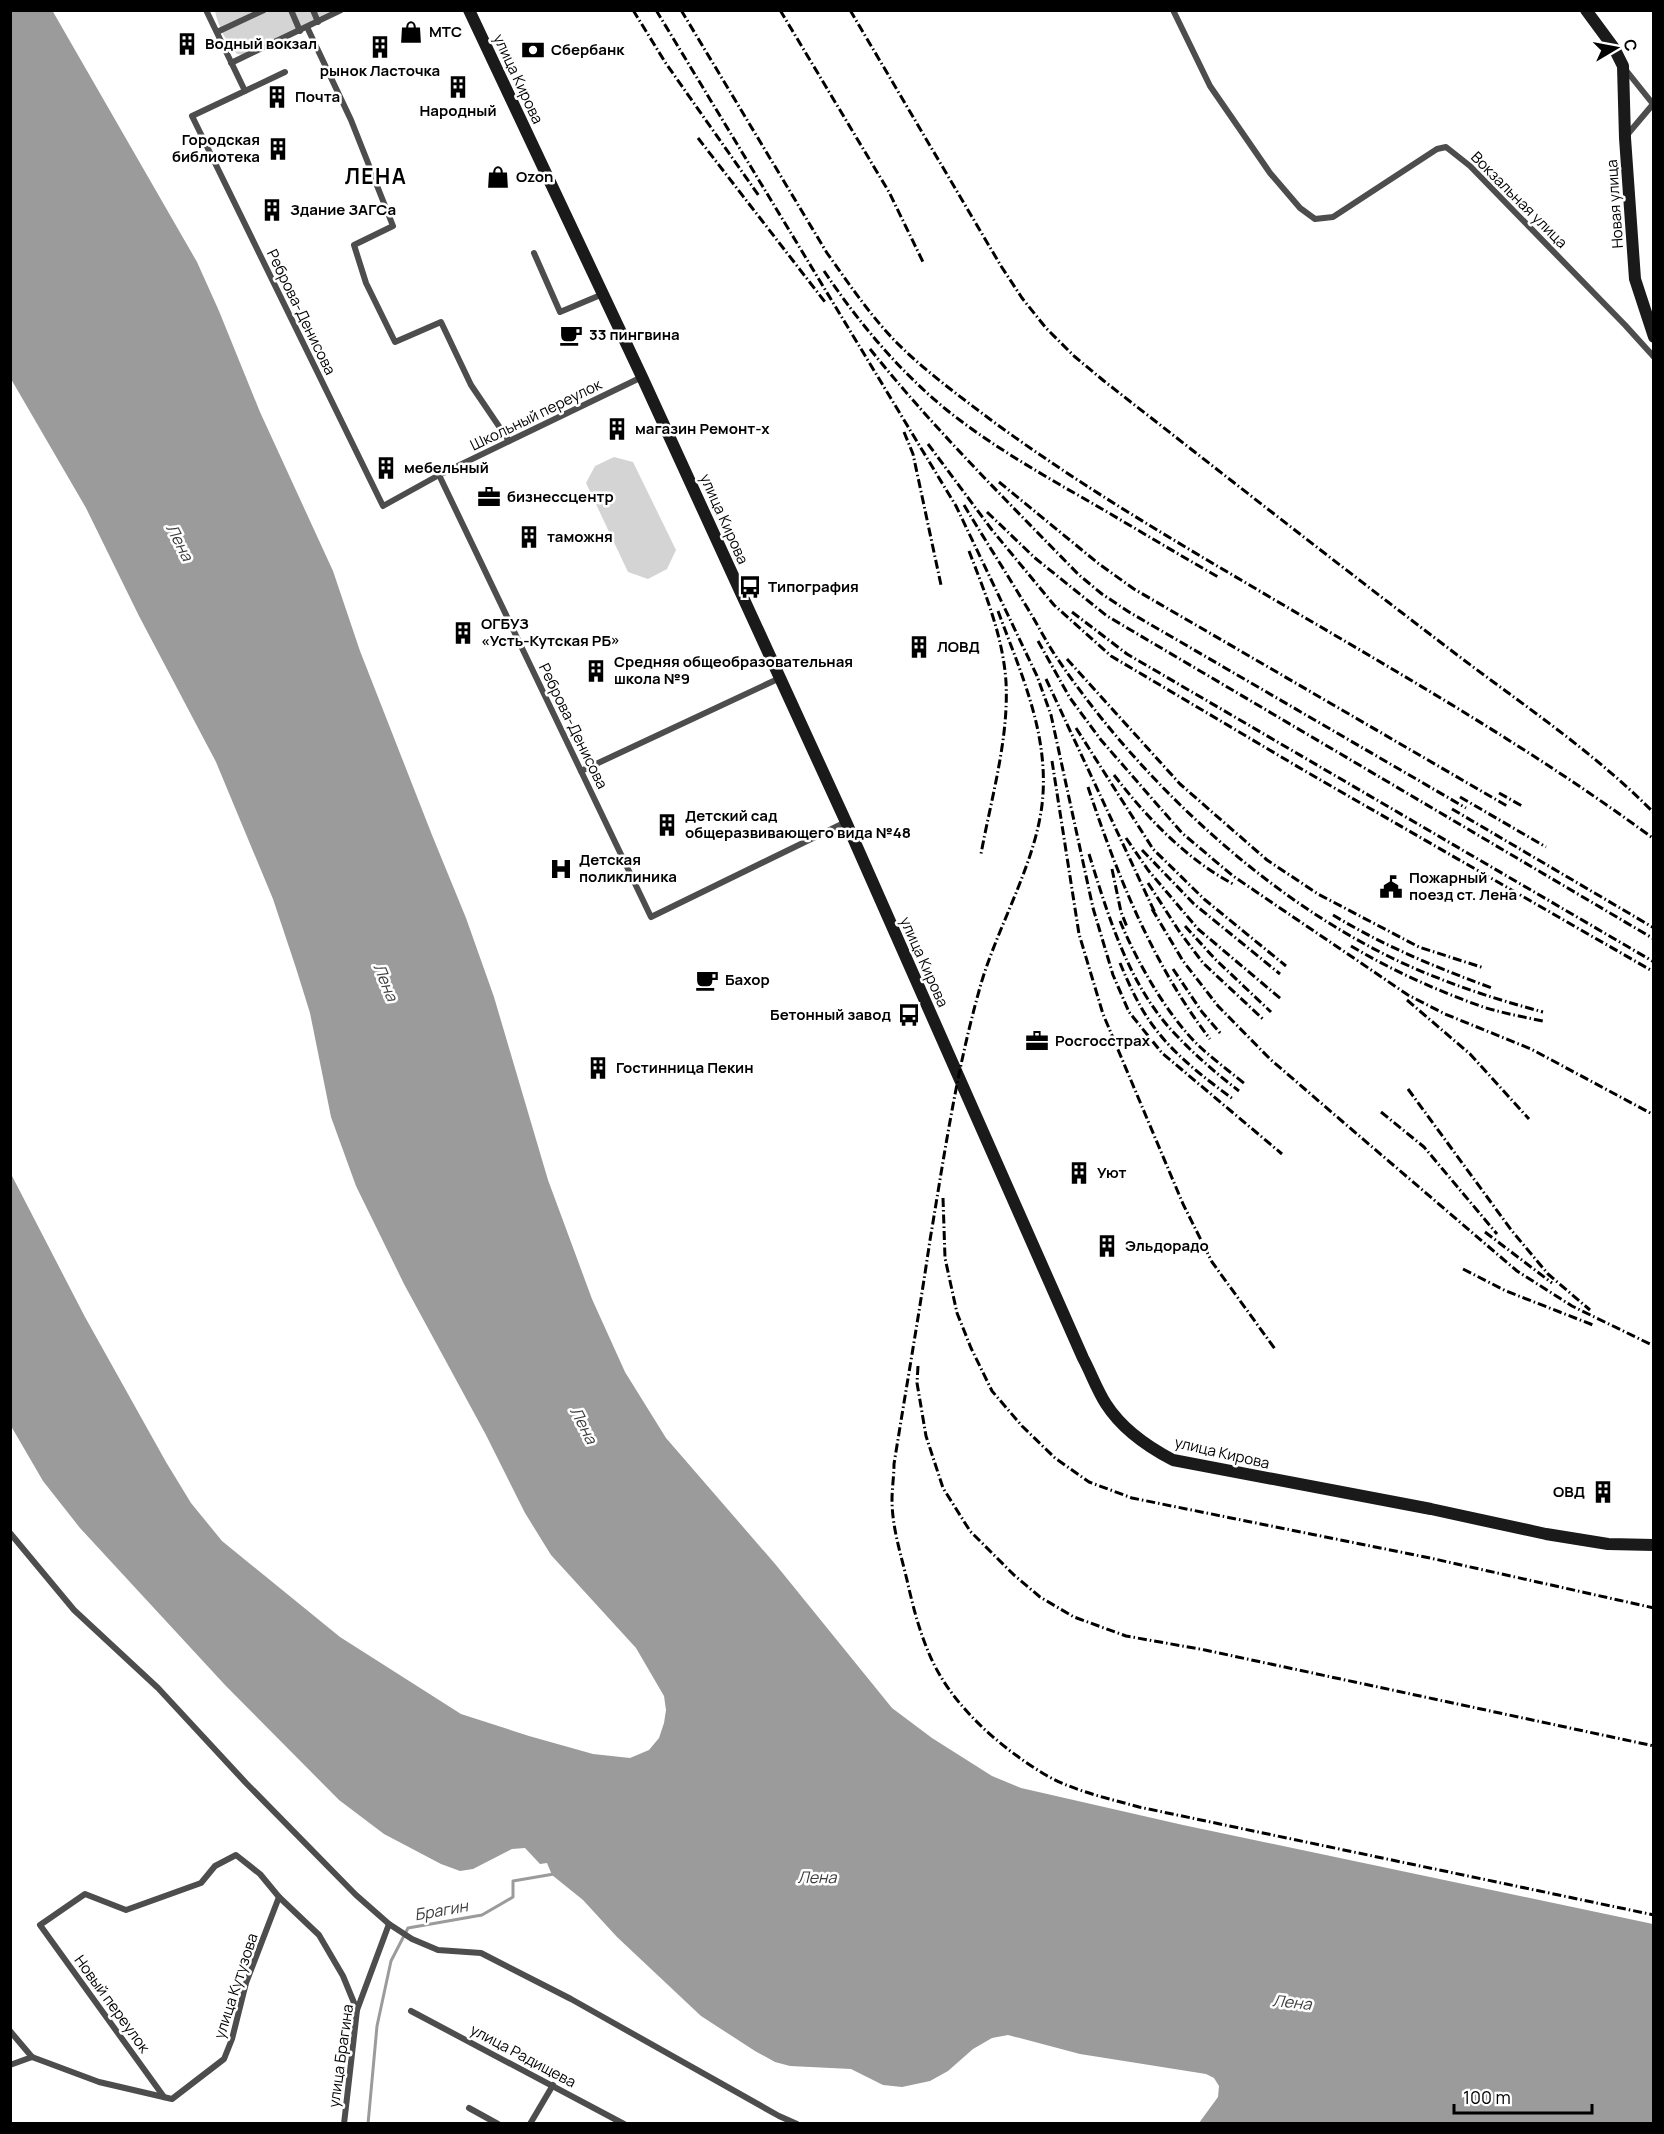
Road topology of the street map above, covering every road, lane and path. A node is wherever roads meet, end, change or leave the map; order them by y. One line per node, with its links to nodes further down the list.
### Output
1 (206, 10): 12 (street)
2 (264, 10): 12 (street)
3 (291, 10): 11 (street)
4 (313, 10): 9 (street)
5 (341, 10): 9 (street)
6 (469, 10): 20 (main road, улица Кирова)
7 (1173, 10): 22 (street, Вокзальная улица)
8 (1586, 10): 14 (main road)
9 (318, 22): 10 (street)
10 (307, 27): 11 (street); 24 (street)
11 (300, 31): 13 (street)
12 (217, 32): 13 (street)
13 (231, 63): 16 (street)
14 (1623, 66): 17 (street); 18 (main road, Новая улица)
15 (285, 72): 16 (street)
16 (244, 91): 25 (street, Реброва-Денисова)
17 (1653, 104): 18 (street)
18 (1625, 138): 21 (main road, Новая улица)
19 (534, 254): 20 (street)
20 (603, 294): 23 (main road, улица Кирова)
21 (1653, 337)
22 (1653, 357)
23 (642, 377): 24 (street, Школьный переулок); 26 (main road, улица Кирова)
24 (509, 441): 25 (street, Школьный переулок)
25 (439, 475): 27 (street, Реброва-Денисова)
26 (780, 678): 27 (street); 28 (main road, улица Кирова)
27 (581, 771): 28 (street, Реброва-Денисова)
28 (846, 822): 30 (main road, улица Кирова)
29 (10, 1533): 32 (street)
30 (1653, 1545)
31 (279, 1898): 33 (street); 39 (street, улица Кутузова); 39 (street, Новый переулок)
32 (389, 1924): 33 (street, улица Брагина); 45 (street)
33 (357, 2010): 41 (street, улица Брагина)
34 (411, 2011): 38 (street, улица Радищева)
35 (10, 2031): 36 (street)
36 (32, 2057): 37 (street); 39 (street)
37 (10, 2065)
38 (553, 2085): 43 (street); 44 (street, улица Радищева)
39 (164, 2097)
40 (470, 2108): 42 (street)
41 (344, 2124)
42 (498, 2124)
43 (530, 2124)
44 (624, 2124)
45 (797, 2124)

